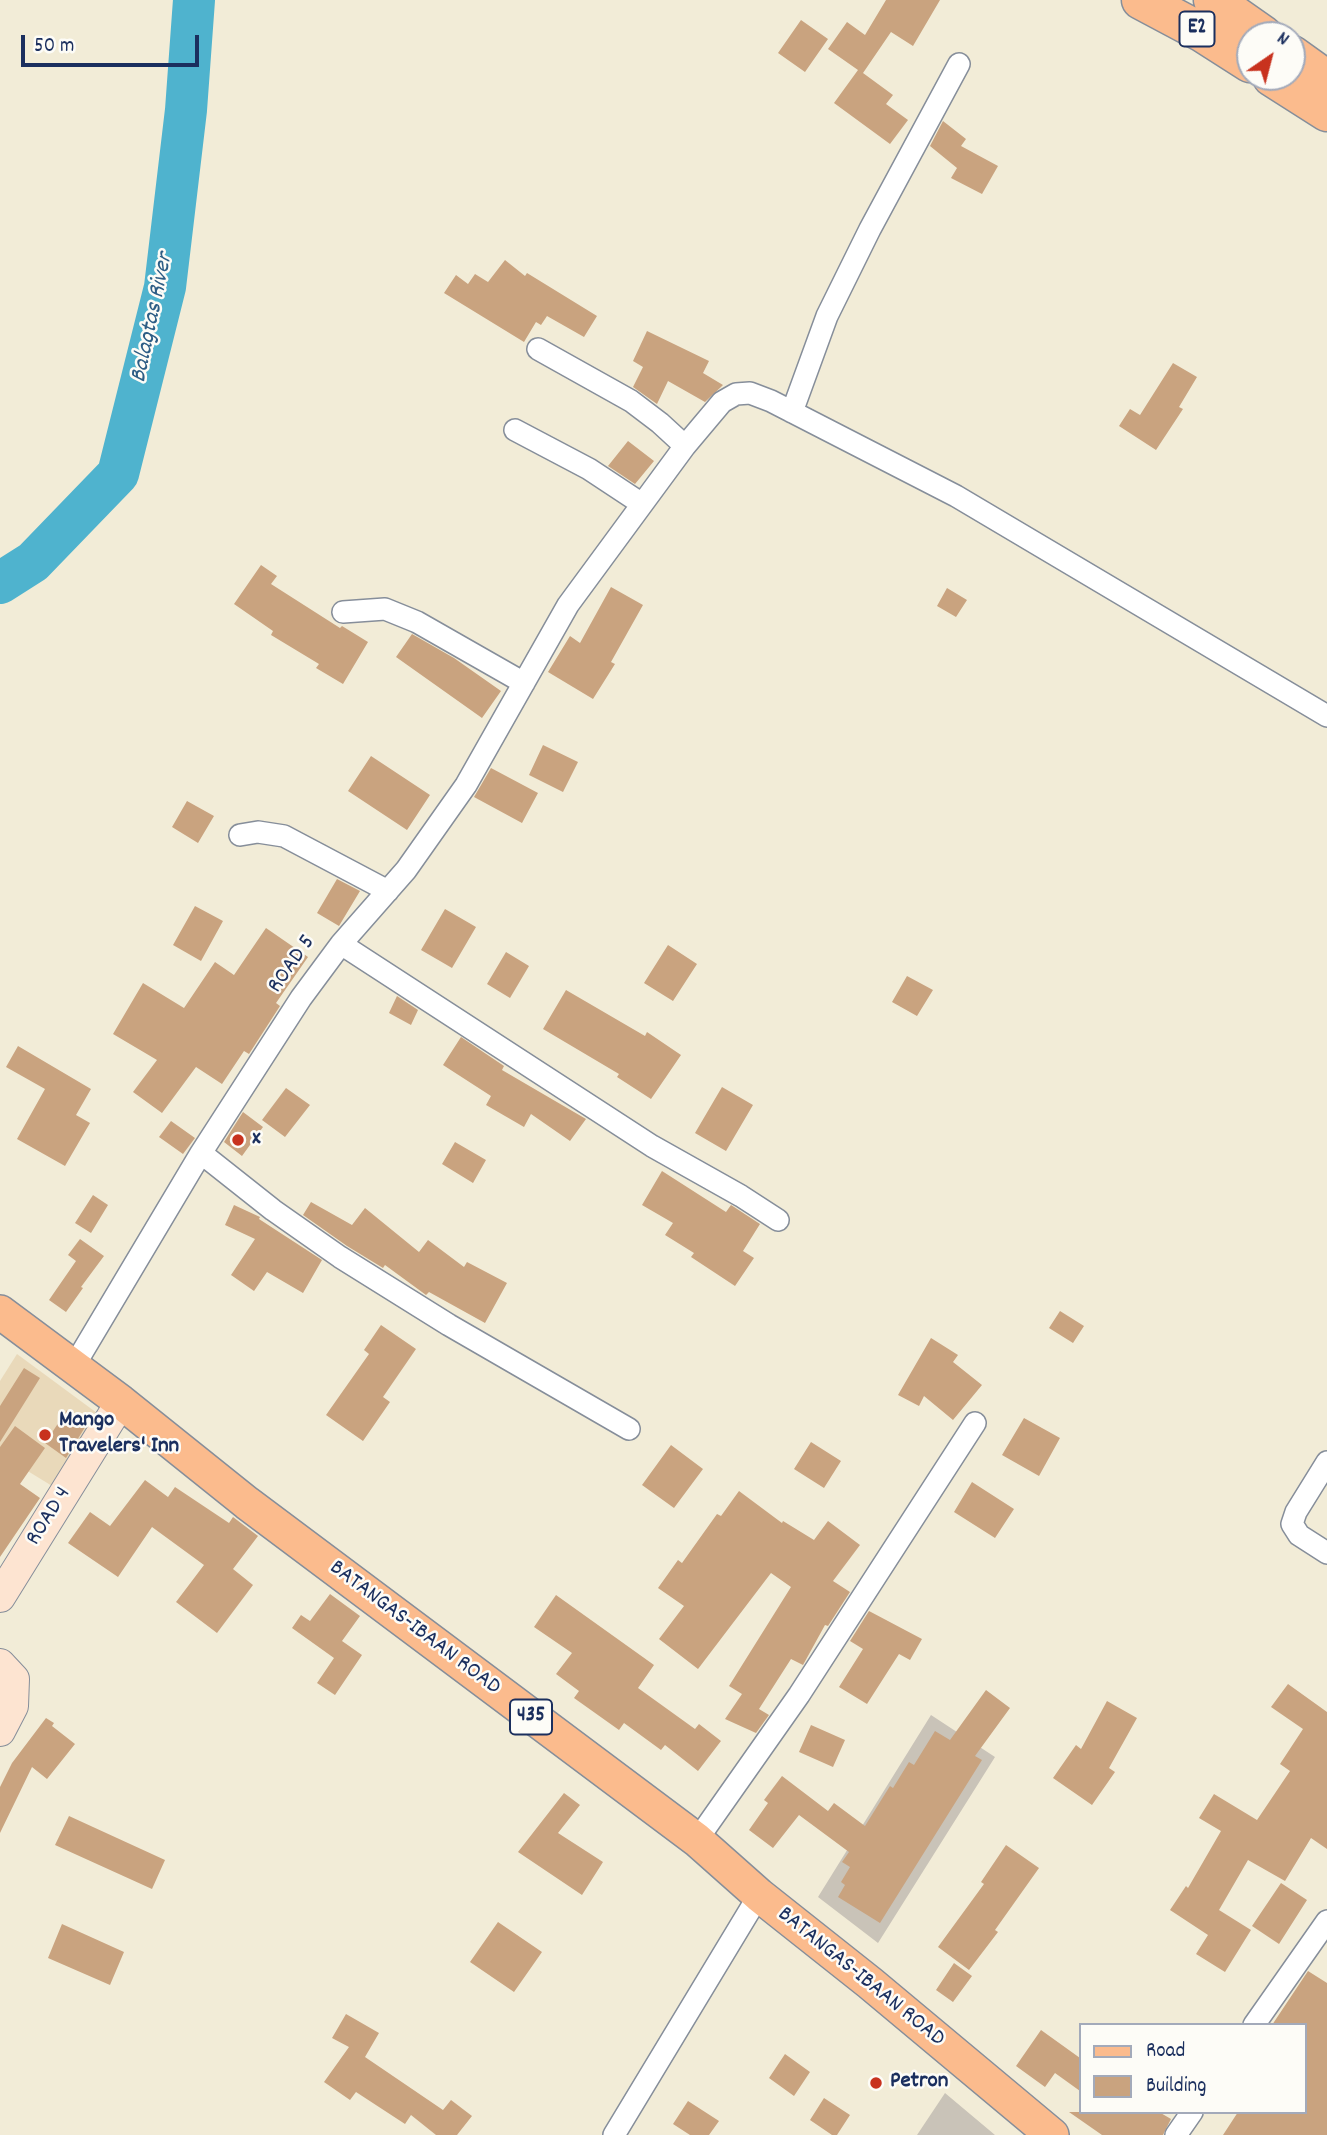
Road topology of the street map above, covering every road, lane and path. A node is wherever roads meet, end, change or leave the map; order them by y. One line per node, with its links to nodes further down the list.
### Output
1 (1141, 0): 4 (highway, E2)
2 (1213, 0): 3 (highway, E2)
3 (1243, 21)
4 (1236, 54)
5 (959, 64): 11 (street)
6 (1306, 65): 7 (highway)
7 (1327, 80)
8 (1294, 91): 9 (highway)
9 (1327, 112)
10 (538, 349): 13 (street)
11 (792, 412): 13 (street, ROAD 5); 17 (street)
12 (515, 430): 14 (street)
13 (685, 446): 14 (street, ROAD 5)
14 (642, 504): 16 (street, ROAD 5)
15 (344, 611): 16 (street)
16 (524, 683): 19 (street, ROAD 5)
17 (1327, 716)
18 (240, 835): 19 (street)
19 (388, 891): 20 (street, ROAD 5)
20 (341, 944): 21 (street, ROAD 5); 22 (street)
21 (201, 1153): 24 (street, ROAD 5); 27 (street)
22 (778, 1220)
23 (0, 1312): 24 (main road, BATANGAS-IBAAN ROAD / 435)
24 (74, 1366): 25 (main road, BATANGAS-IBAAN ROAD / 435)
25 (121, 1402): 30 (street, ROAD 4); 33 (main road, BATANGAS-IBAAN ROAD / 435)
26 (975, 1423): 33 (street)
27 (629, 1429)
28 (1327, 1462): 29 (street)
29 (1327, 1553)
30 (0, 1597)
31 (0, 1664): 32 (street)
32 (0, 1731)
33 (696, 1840): 34 (main road, BATANGAS-IBAAN ROAD / 435)
34 (759, 1895): 38 (street); 39 (main road, BATANGAS-IBAAN ROAD / 435)
35 (1327, 1921): 36 (street)
36 (1255, 2023)
37 (1191, 2114): 40 (street)
38 (614, 2135)
39 (1052, 2135)
40 (1176, 2135)

